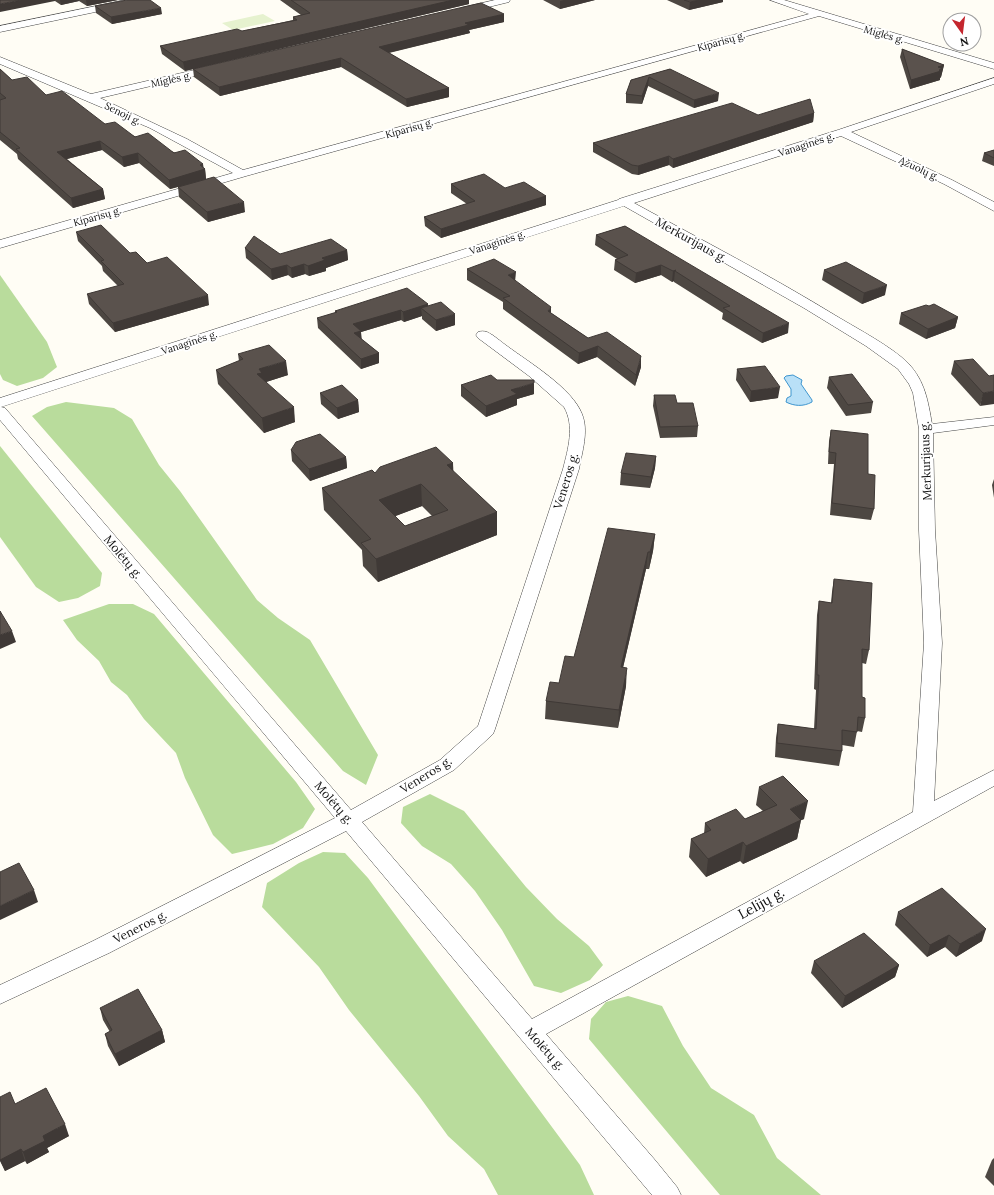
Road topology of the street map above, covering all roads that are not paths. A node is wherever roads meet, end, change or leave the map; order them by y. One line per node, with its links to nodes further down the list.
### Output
1 (138, 0): 6 (street)
2 (506, 0): 4 (street)
3 (774, 0): 5 (street, Miglės g.)
4 (453, 13)
5 (818, 14): 8 (street, Miglės g.); 13 (street, Kiparisų g.)
6 (0, 29)
7 (0, 60): 11 (street, Senoji g.)
8 (994, 66)
9 (223, 67): 11 (street, Miglės g.)
10 (994, 81): 12 (street, Vanaginės g.)
11 (93, 97): 13 (street, Senoji g.)
12 (842, 132): 14 (street, Vanaginės g.); 15 (street, Ąžuolų g.)
13 (242, 174): 16 (street, Kiparisų g.)
14 (623, 202): 18 (street, Vanaginės g.); 21 (street, Merkurijaus g.)
15 (994, 207)
16 (0, 244)
17 (483, 335): 24 (street, Veneros g.)
18 (0, 403)
19 (0, 411): 24 (street, Molėtų g.)
20 (994, 421): 21 (street)
21 (926, 429): 23 (street, Merkurijaus g.)
22 (994, 777): 23 (street, Lelijų g.)
23 (923, 815): 26 (street, Lelijų g.)
24 (350, 820): 25 (street, Veneros g.); 26 (street, Molėtų g.)
25 (0, 995)
26 (529, 1032): 27 (street, Molėtų g.)
27 (668, 1195)

